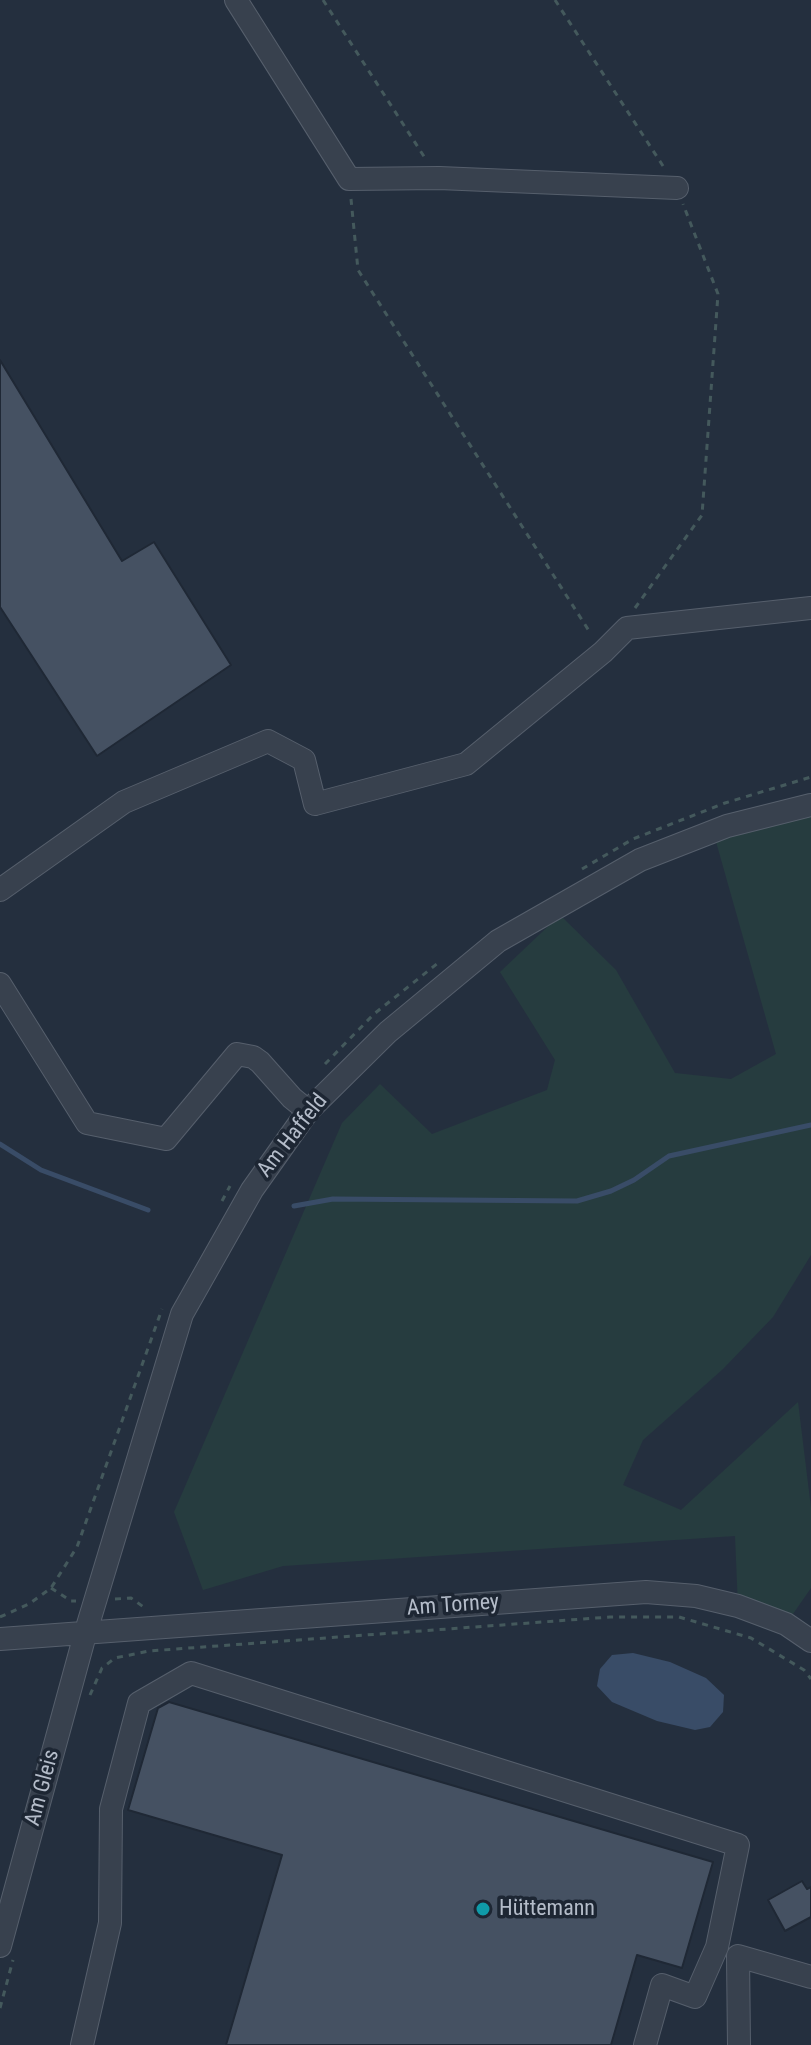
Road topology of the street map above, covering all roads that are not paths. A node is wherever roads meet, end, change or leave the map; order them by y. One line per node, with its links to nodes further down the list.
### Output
1 (236, 0): 2 (street)
2 (677, 188)
3 (811, 608): 5 (street)
4 (811, 805): 7 (street, Am Haffeld)
5 (0, 890)
6 (0, 984): 7 (street)
7 (308, 1111): 8 (street, Am Haffeld)
8 (86, 1631): 9 (street); 10 (street, Am Torney); 11 (street, Am Gleis)
9 (0, 1639)
10 (811, 1641)
11 (8, 1946)
12 (717, 1947): 13 (street); 15 (street); 16 (street)
13 (738, 1956): 14 (street); 17 (street)
14 (811, 1977)
15 (82, 2045)
16 (645, 2045)
17 (739, 2045)

